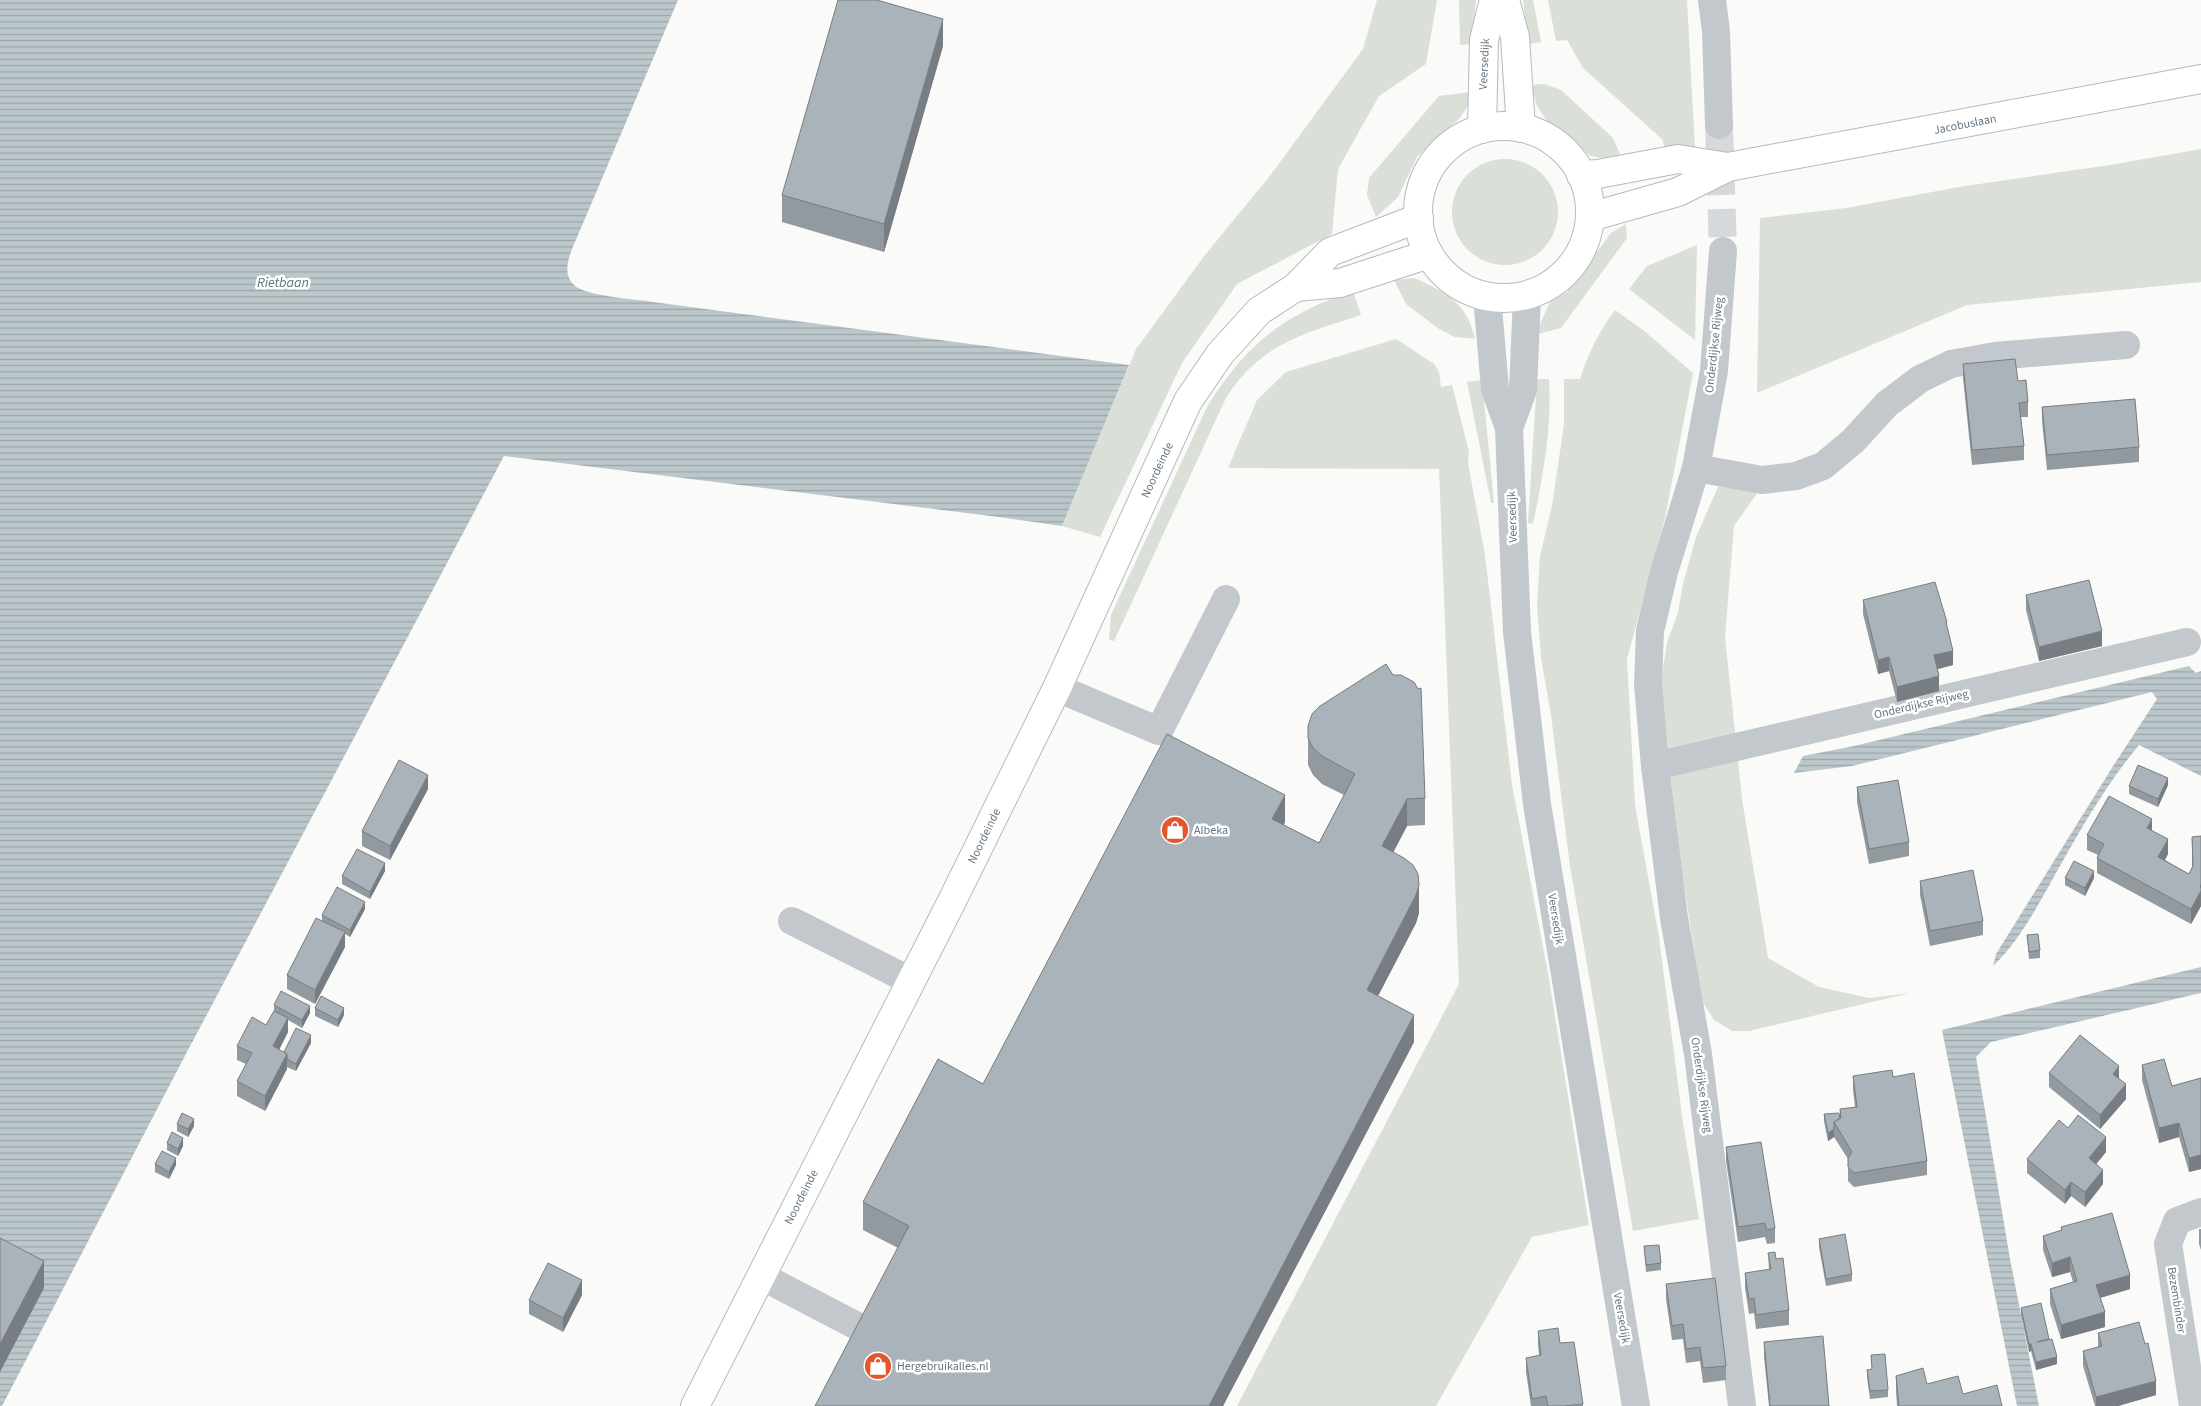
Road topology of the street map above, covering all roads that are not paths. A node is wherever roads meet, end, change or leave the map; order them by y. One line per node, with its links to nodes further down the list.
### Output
1 (1494, 0): 7 (main road, Veersedijk)
2 (1505, 0): 6 (main road)
3 (1712, 0): 5 (street)
4 (2201, 79): 8 (main road, Jacobuslaan)
5 (1719, 125)
6 (1522, 128): 7 (main road); 9 (main road)
7 (1482, 129): 11 (main road)
8 (1728, 167): 9 (main road, Jacobuslaan); 10 (main road, Jacobuslaan)
9 (1581, 175): 10 (main road)
10 (1590, 217): 15 (main road)
11 (1418, 218): 13 (main road); 14 (main road, Noordeinde)
12 (1723, 251): 19 (street, Onderdijkse Rijweg)
13 (1429, 254): 14 (main road, Noordeinde); 16 (main road)
14 (1296, 287): 22 (main road, Noordeinde)
15 (1527, 295): 16 (main road); 18 (street, Veersedijk)
16 (1487, 296): 18 (street, Veersedijk)
17 (2126, 345): 19 (street)
18 (1509, 428): 30 (street, Veersedijk)
19 (1696, 468): 23 (street, Onderdijkse Rijweg)
20 (1226, 599): 22 (street)
21 (2187, 642): 23 (street, Onderdijkse Rijweg)
22 (1057, 688): 25 (main road, Noordeinde)
23 (1655, 766): 31 (street, Onderdijkse Rijweg)
24 (792, 921): 25 (street)
25 (911, 981): 27 (main road, Noordeinde)
26 (2201, 1212): 32 (street, Bezembinder)
27 (761, 1276): 28 (street); 29 (main road, Noordeinde)
28 (855, 1325)
29 (695, 1406)
30 (1636, 1406)
31 (1742, 1406)
32 (2194, 1406)

